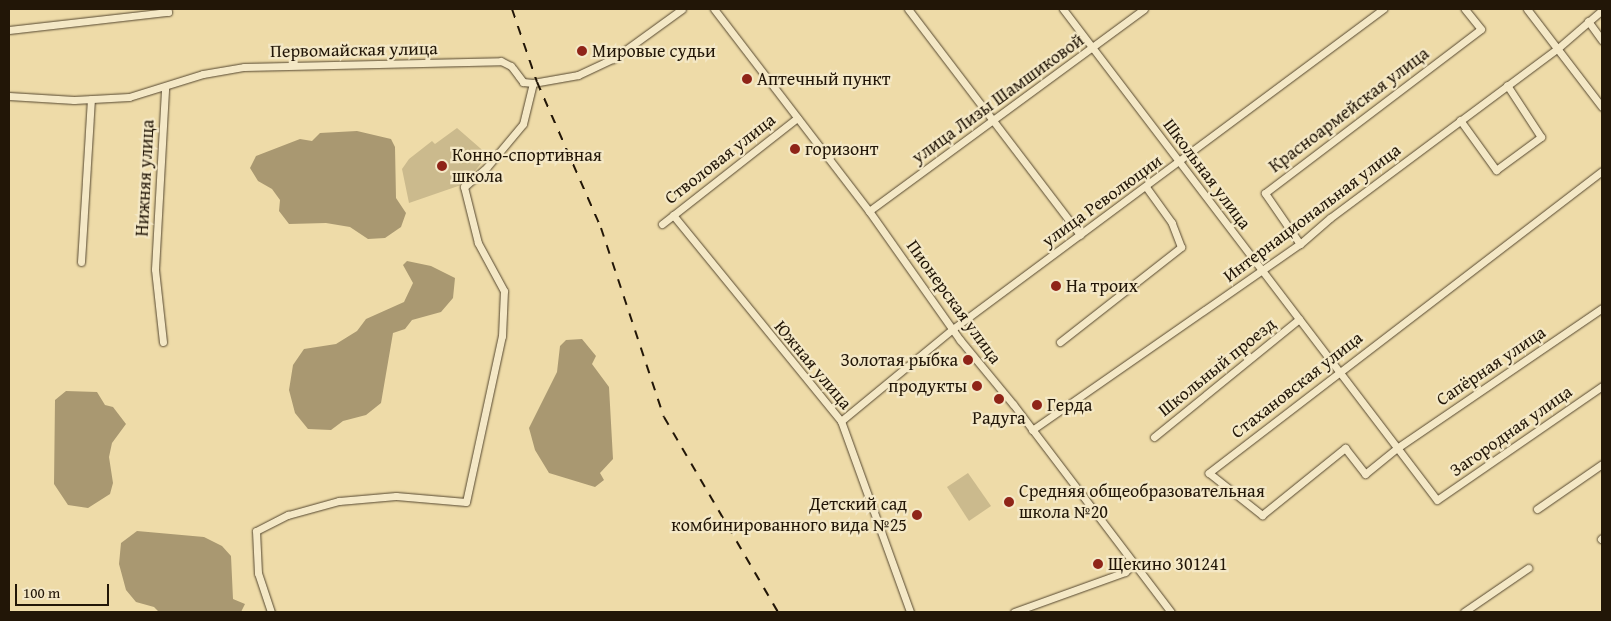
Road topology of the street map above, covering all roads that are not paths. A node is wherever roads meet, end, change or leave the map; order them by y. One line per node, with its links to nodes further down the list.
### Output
1 (167, 9): 12 (street)
2 (682, 9): 16 (street)
3 (714, 9): 22 (street, Пионерская улица)
4 (908, 9): 24 (street)
5 (1063, 9): 14 (street, Школьная улица)
6 (1144, 9): 14 (street, улица Лизы Шамшиковой)
7 (1383, 9): 25 (street, улица Революции)
8 (1465, 9): 32 (street, Красноармейская улица)
9 (1527, 9): 15 (street)
10 (1602, 10): 11 (street, Интернациональная улица)
11 (1588, 21): 13 (street); 15 (street, Интернациональная улица)
12 (9, 30)
13 (1602, 40)
14 (1092, 48): 24 (street, улица Лизы Шамшиковой); 25 (street, Школьная улица)
15 (1558, 48): 17 (street, Интернациональная улица); 21 (street)
16 (535, 82): 18 (street, Первомайская улица); 51 (street)
17 (1507, 86): 23 (street, Интернациональная улица); 23 (street)
18 (165, 88): 20 (street, Первомайская улица); 38 (street, Нижняя улица)
19 (9, 96): 20 (street, Первомайская улица)
20 (91, 99): 33 (street)
21 (1602, 107)
22 (797, 118): 28 (street, Пионерская улица); 29 (street, Стволовая улица)
23 (1460, 120): 32 (street, Интернациональная улица)
24 (994, 121): 28 (street, улица Лизы Шамшиковой); 31 (street)
25 (1179, 162): 27 (street, улица Революции); 34 (street, Школьная улица)
26 (1602, 171): 40 (street, Стахановская улица)
27 (1146, 186): 31 (street, улица Революции); 39 (street)
28 (869, 211): 37 (street, Пионерская улица)
29 (672, 216): 30 (street, Стволовая улица); 42 (street, Южная улица)
30 (662, 224)
31 (1080, 235): 37 (street, улица Революции)
32 (1300, 244): 34 (street, Интернациональная улица)
33 (81, 262)
34 (1262, 270): 36 (street, Школьная улица); 43 (street, Интернациональная улица)
35 (1602, 308): 45 (street, Сапёрная улица)
36 (1299, 319): 40 (street, Школьная улица); 44 (street, Школьный проезд)
37 (954, 328): 42 (street, улица Революции); 43 (street, Пионерская улица)
38 (163, 342)
39 (1060, 342)
40 (1339, 371): 45 (street, Школьная улица); 45 (street, Стахановская улица)
41 (1602, 386): 47 (street, Загородная улица)
42 (841, 421): 52 (street, Южная улица)
43 (1032, 430): 49 (street, Пионерская улица)
44 (1154, 438)
45 (1397, 448): 47 (street, Школьная улица)
46 (1602, 464): 48 (street)
47 (1437, 500)
48 (1537, 508)
49 (1133, 564): 53 (street); 54 (street, Пионерская улица)
50 (1528, 568): 55 (street)
51 (271, 612)
52 (910, 612)
53 (1014, 612)
54 (1171, 612)
55 (1464, 612)

